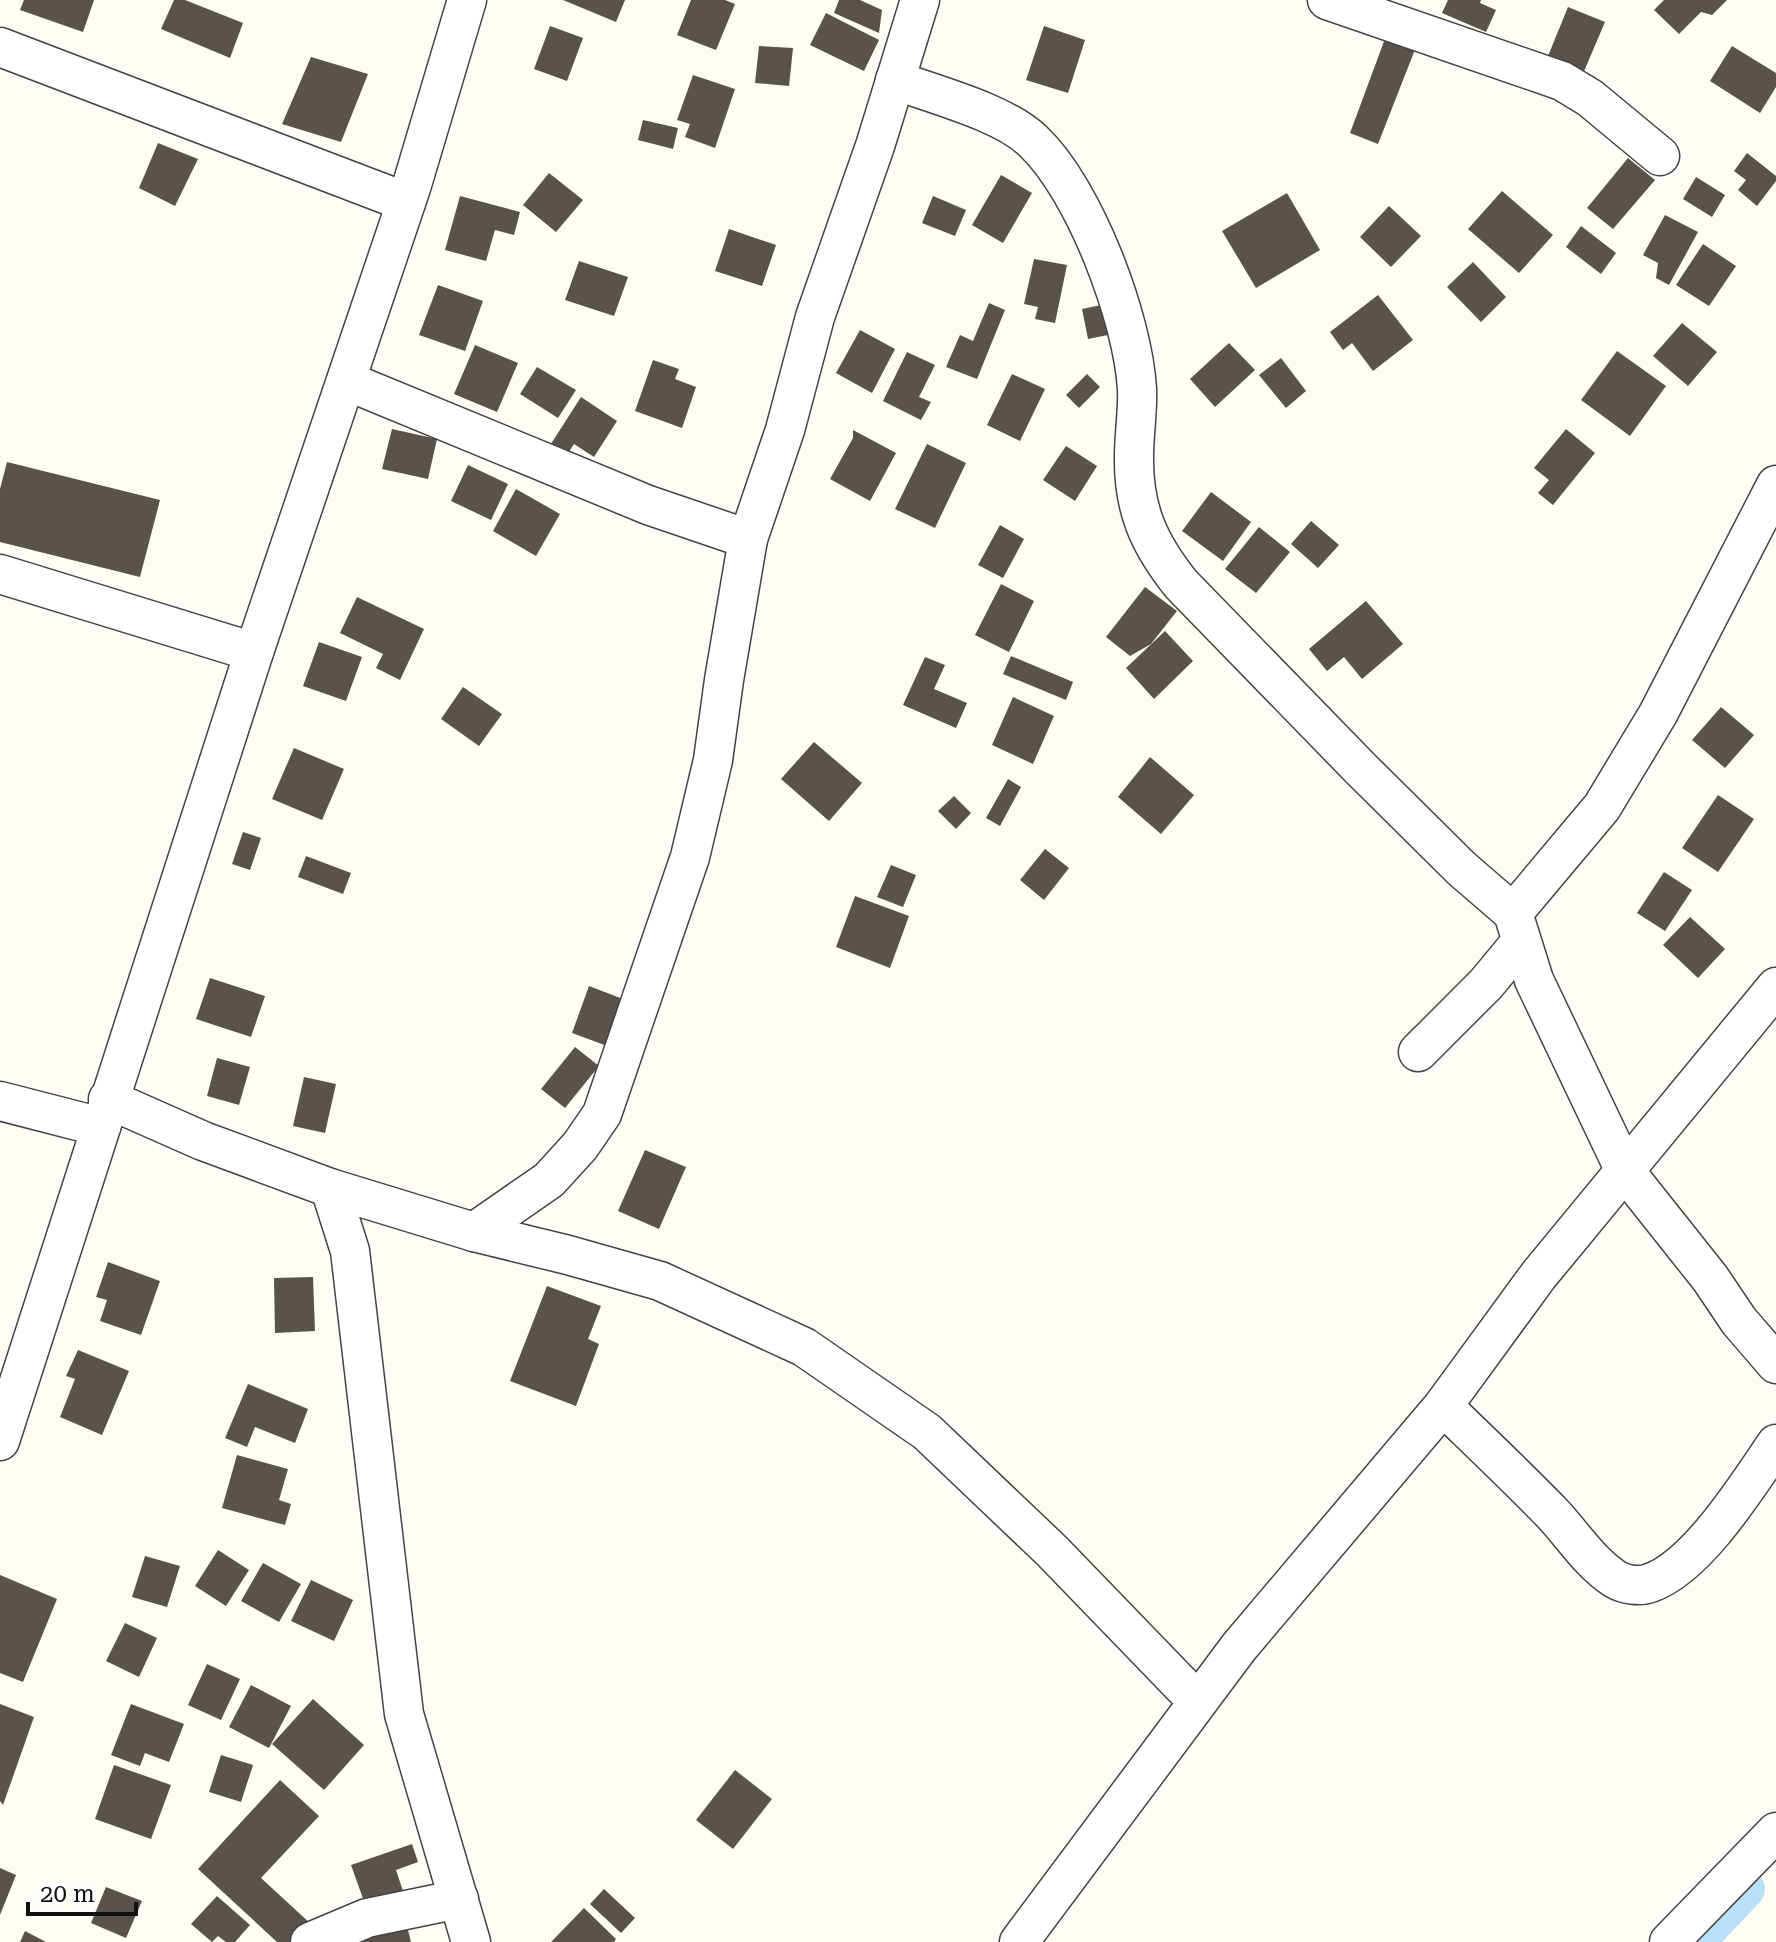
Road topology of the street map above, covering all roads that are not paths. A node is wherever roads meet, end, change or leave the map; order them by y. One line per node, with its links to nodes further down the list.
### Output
1 (467, 0): 8 (street)
2 (920, 0): 6 (street)
3 (1327, 0): 4 (street)
4 (1421, 16): 7 (street)
5 (0, 47): 8 (street)
6 (895, 80): 11 (street); 14 (street)
7 (1660, 156)
8 (406, 202): 9 (street)
9 (347, 381): 11 (street); 13 (street)
10 (1776, 485): 14 (street)
11 (748, 539): 21 (street)
12 (0, 574): 13 (street)
13 (254, 652): 18 (street)
14 (1516, 928): 16 (street); 19 (street)
15 (1776, 987): 19 (street)
16 (1418, 1052)
17 (0, 1101): 18 (street)
18 (105, 1113): 20 (street); 24 (street)
19 (1625, 1171): 22 (street); 23 (street)
20 (330, 1188): 21 (street); 28 (street)
21 (474, 1232): 26 (street)
22 (1776, 1364)
23 (1443, 1406): 25 (street); 26 (street)
24 (0, 1441)
25 (1776, 1444)
26 (1197, 1701): 31 (street)
27 (1776, 1832): 32 (street)
28 (459, 1899): 29 (street); 30 (street)
29 (310, 1942)
30 (471, 1942)
31 (1019, 1942)
32 (1669, 1942)

